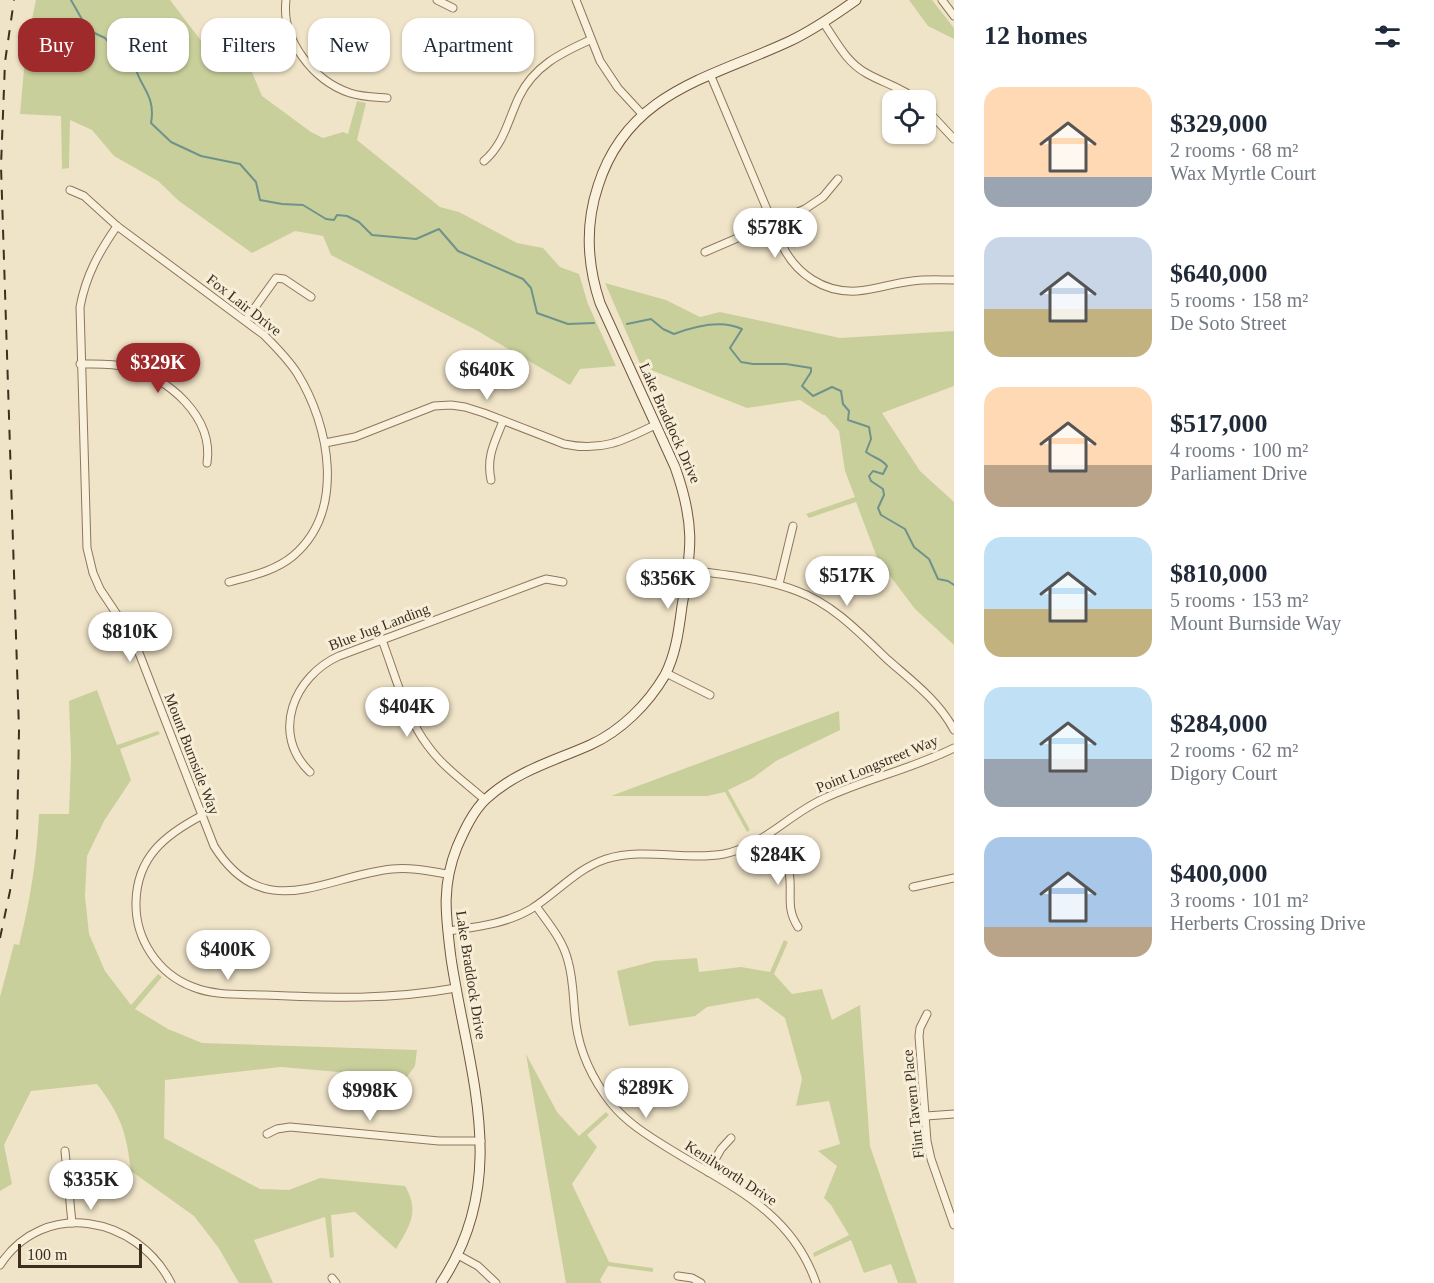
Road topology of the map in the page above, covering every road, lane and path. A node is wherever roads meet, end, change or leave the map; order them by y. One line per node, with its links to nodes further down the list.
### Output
1 (286, 0): 12 (street)
2 (437, 0): 6 (street)
3 (576, 0): 9 (street)
4 (856, 0): 8 (street, Lake Braddock Drive)
5 (942, 0): 7 (street)
6 (453, 8)
7 (954, 16)
8 (823, 22): 10 (street, Lake Braddock Drive); 11 (street)
9 (590, 40): 13 (street); 16 (street)
10 (710, 74): 13 (street, Lake Braddock Drive); 19 (street)
11 (901, 90)
12 (387, 98)
13 (642, 114): 27 (street, Lake Braddock Drive)
14 (936, 120): 15 (street)
15 (954, 139)
16 (484, 161)
17 (838, 179): 19 (street)
18 (70, 190): 20 (street, Fox Lair Drive)
19 (773, 223): 21 (street); 22 (street)
20 (117, 226): 24 (street, Fox Lair Drive); 25 (street, Mount Burnside Way)
21 (705, 252)
22 (954, 280)
23 (311, 297): 24 (street)
24 (246, 320): 28 (street, Fox Lair Drive)
25 (80, 364): 29 (street); 43 (street, Mount Burnside Way)
26 (503, 421): 27 (street); 28 (street); 30 (street)
27 (655, 425): 32 (street, Lake Braddock Drive)
28 (325, 443): 33 (street, Fox Lair Drive)
29 (207, 463)
30 (491, 480)
31 (793, 526): 35 (street)
32 (688, 570): 35 (street); 37 (street, Lake Braddock Drive)
33 (229, 582)
34 (562, 582): 36 (street, Blue Jug Landing)
35 (779, 584): 39 (street)
36 (382, 640): 41 (street, Blue Jug Landing); 42 (street)
37 (666, 673): 38 (street); 42 (street, Lake Braddock Drive)
38 (710, 695)
39 (954, 730)
40 (954, 748): 44 (street, Point Longstreet Way)
41 (310, 772)
42 (484, 801): 45 (street, Lake Braddock Drive)
43 (201, 816): 45 (street, Mount Burnside Way); 51 (street)
44 (769, 834): 48 (street, Point Longstreet Way); 49 (street)
45 (447, 874): 50 (street, Lake Braddock Drive)
46 (954, 878): 47 (street)
47 (913, 887)
48 (536, 906): 50 (street, Point Longstreet Way); 59 (street, Kenilworth Drive)
49 (798, 927)
50 (448, 931): 51 (street, Lake Braddock Drive)
51 (456, 988): 57 (street, Lake Braddock Drive)
52 (927, 1014): 54 (street, Flint Tavern Place)
53 (954, 1114): 54 (street)
54 (926, 1116): 61 (street, Flint Tavern Place)
55 (267, 1134): 57 (street)
56 (731, 1138): 59 (street)
57 (481, 1141): 62 (street, Lake Braddock Drive)
58 (65, 1151): 60 (street)
59 (708, 1172): 69 (street, Kenilworth Drive)
60 (72, 1223): 63 (street); 65 (street)
61 (954, 1225)
62 (458, 1256): 66 (street, Lake Braddock Drive); 67 (street)
63 (0, 1265)
64 (678, 1276): 68 (street)
65 (171, 1283)
66 (441, 1283)
67 (496, 1283)
68 (701, 1283)
69 (815, 1283)

